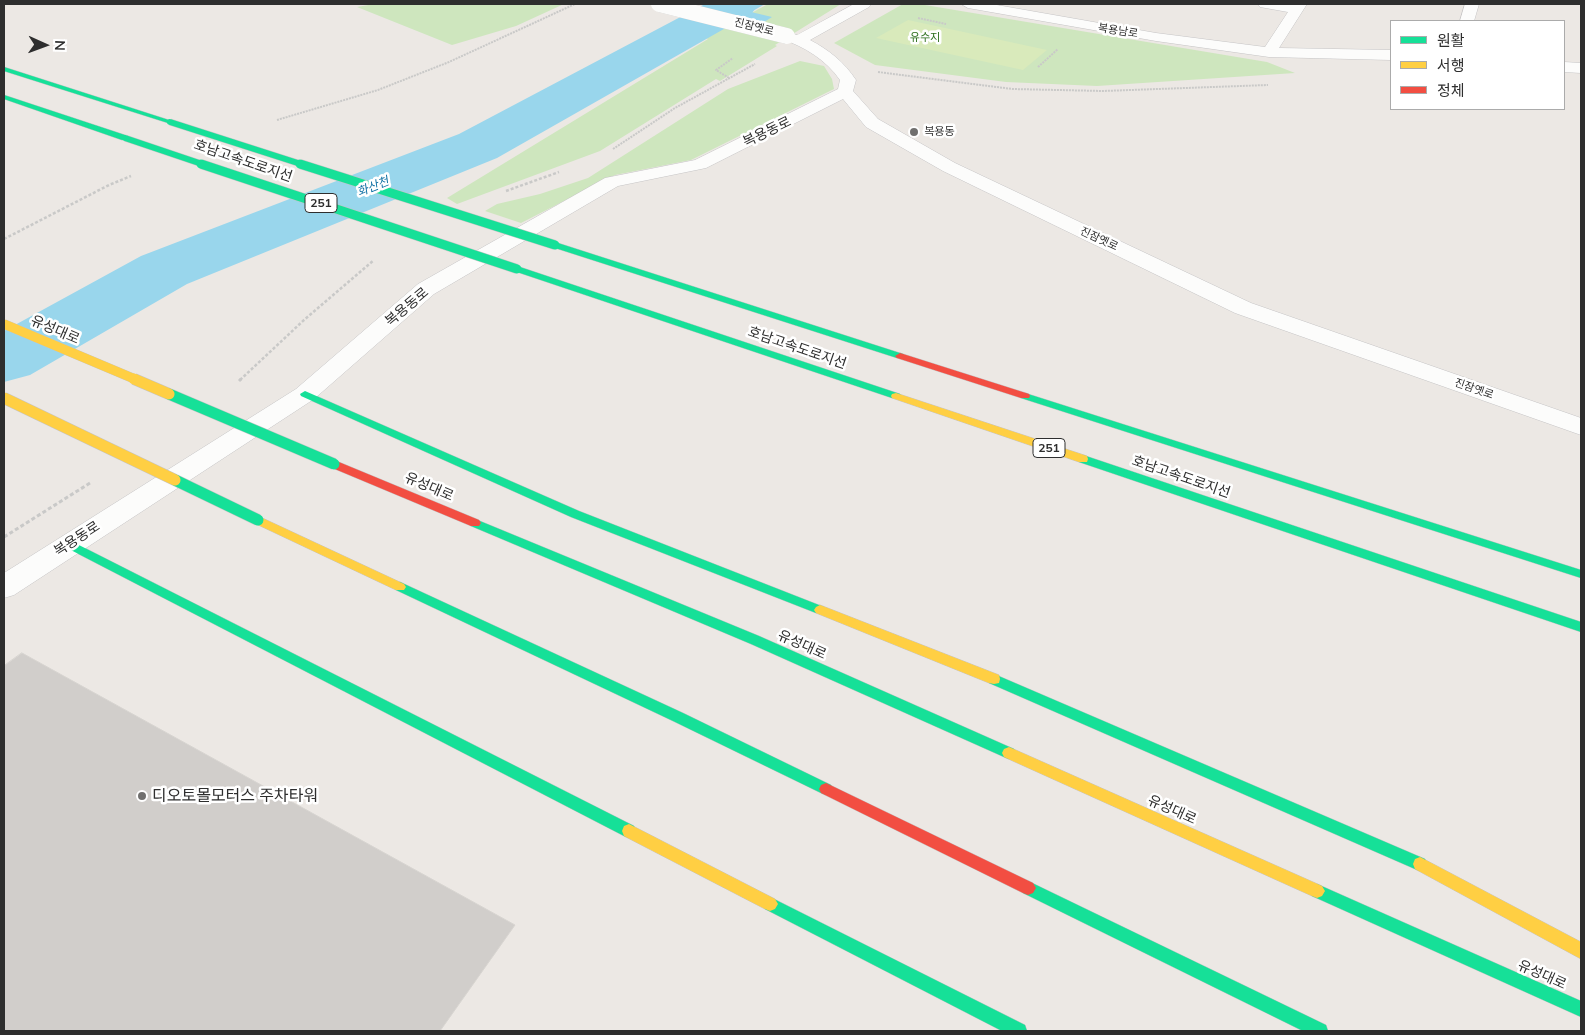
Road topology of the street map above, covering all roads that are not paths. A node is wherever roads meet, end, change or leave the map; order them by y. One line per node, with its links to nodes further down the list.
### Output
1 (659, 4): 8 (street, 진잠옛로, bridge)
2 (864, 4): 8 (street)
3 (968, 4): 9 (street, 복용남로)
4 (1265, 4): 6 (street)
5 (1472, 4): 7 (street)
6 (1298, 6): 9 (street)
7 (1467, 20)
8 (793, 38): 14 (street, 진잠옛로)
9 (1269, 52): 10 (street, 복용남로)
10 (1390, 55)
11 (1565, 67): 12 (street)
12 (1581, 68)
13 (4, 70): 21 (main road, 호남고속도로지선 / 251, bridge)
14 (845, 92): 17 (street, 복용동로); 19 (street, 진잠옛로)
15 (4, 97): 23 (main road, 호남고속도로지선 / 251, bridge)
16 (4, 324): 25 (main road, 유성대로, bridge)
17 (305, 394): 20 (street, 복용동로); 24 (main road)
18 (4, 398): 27 (main road, bridge)
19 (1581, 427)
20 (69, 544): 22 (street, 복용동로); 26 (main road)
21 (1581, 574)
22 (4, 587)
23 (1581, 627)
24 (1581, 951)
25 (1581, 1008)
26 (1019, 1031)
27 (1320, 1031)

